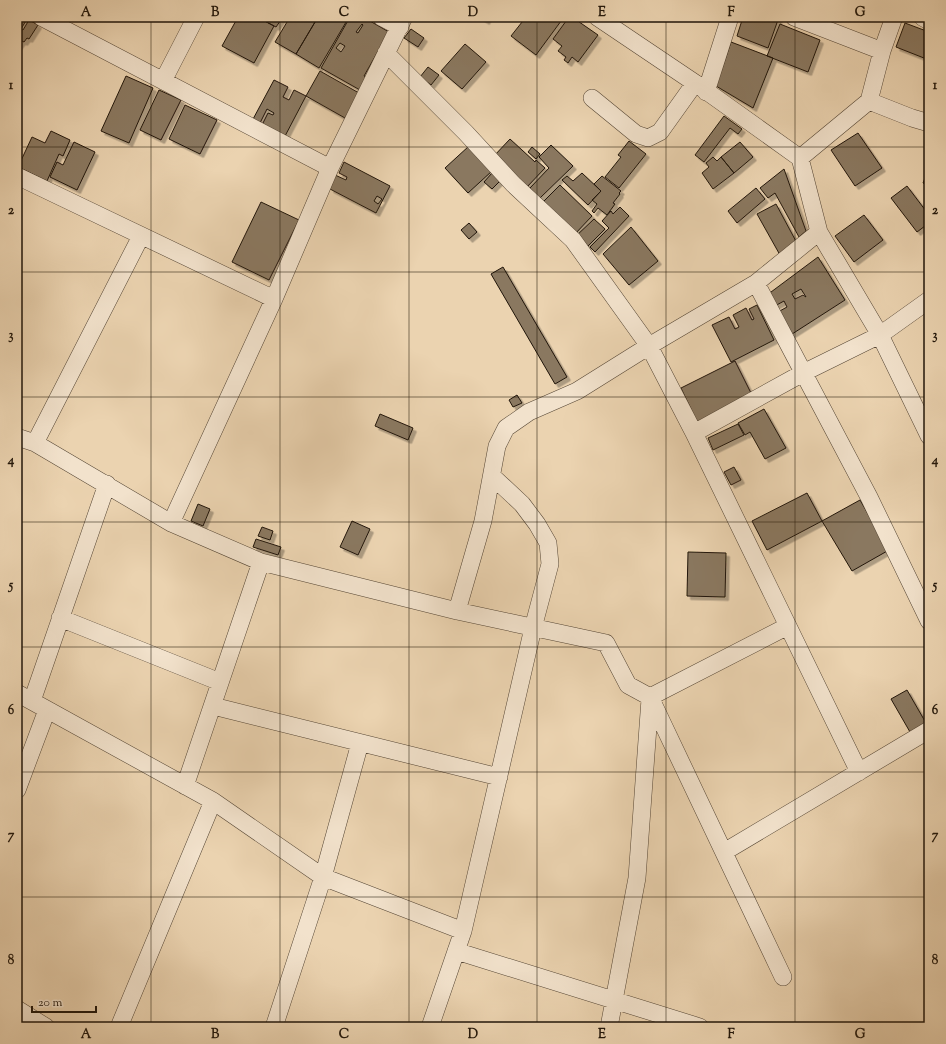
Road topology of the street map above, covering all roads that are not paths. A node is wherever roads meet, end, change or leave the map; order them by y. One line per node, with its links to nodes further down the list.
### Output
1 (41, 17): 10 (street)
2 (196, 17): 14 (street)
3 (381, 17): 11 (street)
4 (597, 17): 15 (street)
5 (730, 17): 15 (street)
6 (794, 17): 12 (street)
7 (894, 17): 12 (street)
8 (922, 17): 9 (street)
9 (929, 21)
10 (62, 22): 14 (street)
11 (402, 22): 13 (street)
12 (882, 51): 17 (street)
13 (386, 53): 20 (street); 28 (street)
14 (163, 81): 20 (street)
15 (700, 87): 16 (street); 19 (street)
16 (592, 98)
17 (868, 100): 18 (street); 19 (street)
18 (929, 123)
19 (800, 158): 22 (street)
20 (330, 168): 25 (street)
21 (17, 176): 23 (street)
22 (819, 232): 24 (street); 27 (street)
23 (141, 236): 25 (street); 33 (street)
24 (756, 283): 28 (street); 29 (street)
25 (274, 299): 36 (street)
26 (929, 300): 27 (street)
27 (880, 335): 29 (street); 31 (street)
28 (649, 346): 30 (street); 34 (street)
29 (803, 373): 30 (street); 40 (street)
30 (694, 433): 41 (street)
31 (929, 436)
32 (17, 437): 33 (street)
33 (35, 443): 35 (street)
34 (492, 476): 38 (street); 42 (street)
35 (107, 484): 36 (street); 39 (street)
36 (171, 523): 37 (street)
37 (261, 562): 38 (street); 43 (street)
38 (457, 611): 42 (street)
39 (60, 618): 43 (street); 46 (street)
40 (929, 621)
41 (788, 626): 45 (street); 51 (street)
42 (533, 628): 45 (street); 52 (street)
43 (220, 682): 47 (street)
44 (17, 693): 46 (street)
45 (650, 697): 56 (street); 61 (street)
46 (32, 701): 48 (street)
47 (213, 706): 50 (street); 53 (street)
48 (47, 710): 53 (street); 54 (street)
49 (929, 730): 51 (street)
50 (360, 743): 52 (street); 57 (street)
51 (859, 772): 56 (street)
52 (499, 777): 58 (street)
53 (185, 786): 55 (street)
54 (17, 790)
55 (213, 800): 57 (street); 64 (street)
56 (724, 852): 60 (street)
57 (324, 877): 58 (street); 65 (street)
58 (463, 931): 59 (street)
59 (456, 951): 61 (street); 66 (street)
60 (783, 977)
61 (614, 999): 67 (street); 68 (street)
62 (17, 1009): 63 (street)
63 (46, 1027)
64 (119, 1027)
65 (274, 1027)
66 (430, 1027)
67 (609, 1027)
68 (700, 1027)

